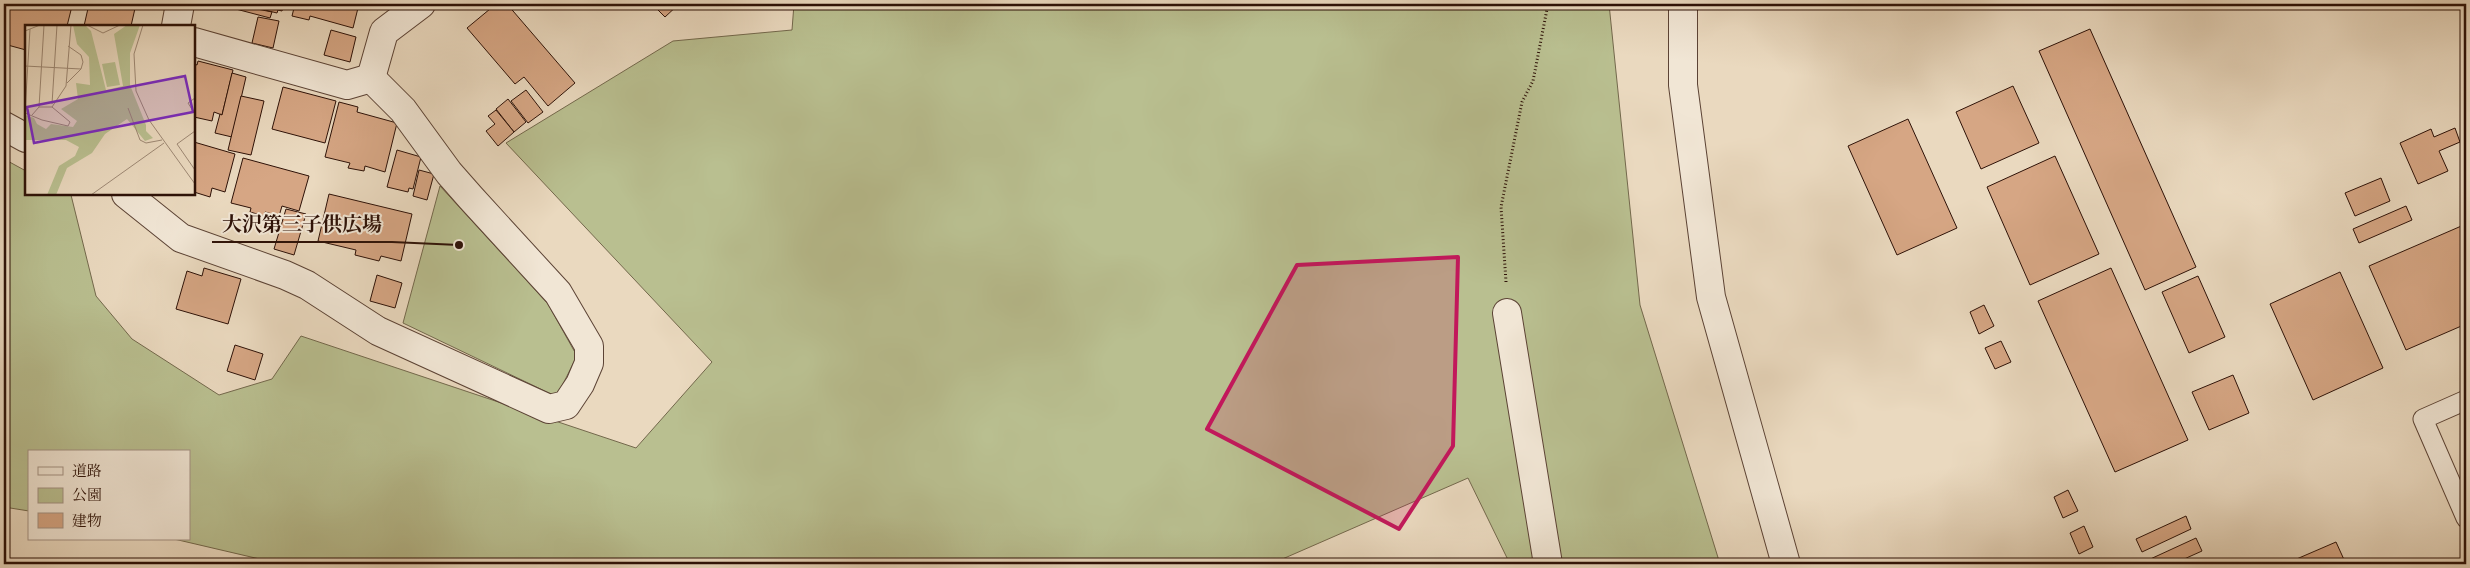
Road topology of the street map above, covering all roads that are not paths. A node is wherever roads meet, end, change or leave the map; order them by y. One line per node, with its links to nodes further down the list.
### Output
1 (180, 4): 5 (street)
2 (386, 4): 6 (street)
3 (421, 4): 6 (street)
4 (1683, 4): 16 (street)
5 (176, 25)
6 (384, 32): 8 (street)
7 (195, 42): 8 (street)
8 (371, 78): 11 (street)
9 (4, 126): 10 (street)
10 (25, 137)
11 (127, 195)
12 (1508, 313): 15 (street)
13 (2466, 400): 14 (lane)
14 (2466, 518)
15 (1548, 564)
16 (1786, 564)

